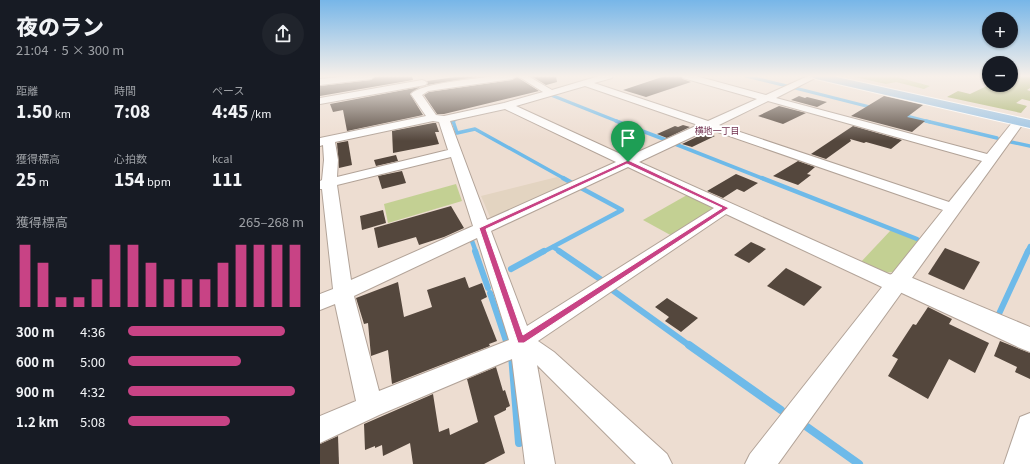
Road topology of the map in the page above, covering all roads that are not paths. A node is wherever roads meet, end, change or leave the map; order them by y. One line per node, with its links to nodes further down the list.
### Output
1 (339, 98): 8 (street)
2 (419, 98): 10 (street)
3 (534, 98): 9 (street)
4 (629, 98): 12 (street)
5 (767, 98): 12 (street); 15 (street)
6 (917, 98): 11 (main road)
7 (926, 98): 11 (main road)
8 (320, 101)
9 (506, 106): 10 (street); 16 (street)
10 (438, 118): 13 (street); 14 (street)
11 (1026, 121): 15 (street)
12 (709, 125): 16 (street); 19 (street)
13 (325, 140): 17 (street)
14 (455, 152): 17 (street); 20 (street)
15 (990, 159): 19 (street)
16 (628, 162): 18 (street); 20 (street)
17 (325, 184): 22 (street)
18 (726, 208): 21 (street); 25 (street)
19 (954, 208): 21 (street)
20 (482, 228): 22 (street); 25 (street)
21 (897, 283): 24 (street); 31 (street)
22 (342, 292): 23 (street); 26 (street)
23 (320, 303)
24 (1030, 340)
25 (521, 343): 26 (street); 29 (street); 30 (street)
26 (370, 407): 28 (street)
27 (1030, 426): 32 (street)
28 (320, 430)
29 (540, 464)
30 (657, 464)
31 (760, 464)
32 (1019, 464)

